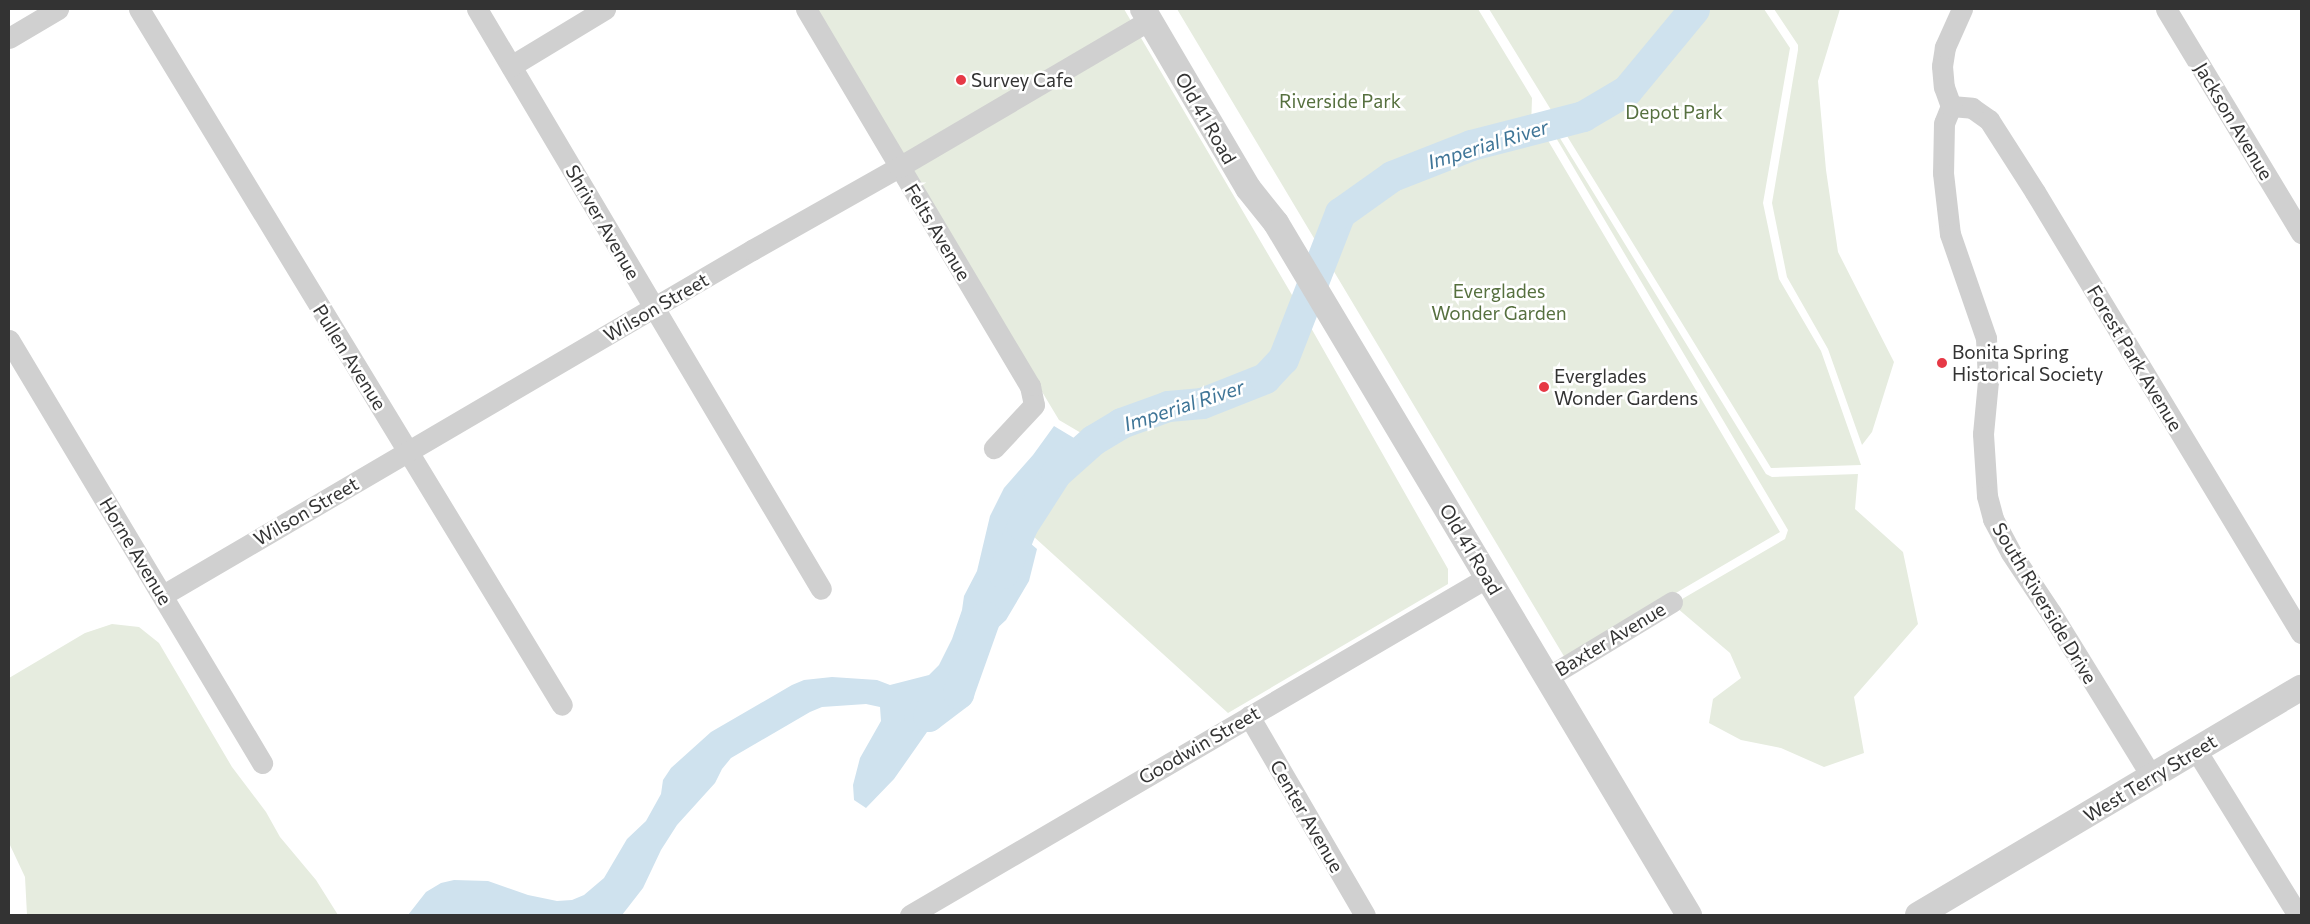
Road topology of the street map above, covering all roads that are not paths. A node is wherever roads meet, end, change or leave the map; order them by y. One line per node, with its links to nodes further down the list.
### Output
1 (58, 9): 9 (street)
2 (139, 9): 17 (street, Pullen Avenue)
3 (477, 9): 10 (street, Shriver Avenue)
4 (605, 9): 10 (street)
5 (806, 9): 12 (street, Felts Avenue)
6 (1962, 9): 11 (street)
7 (2166, 9): 13 (street, Jackson Avenue)
8 (1151, 13): 12 (street, Wilson Street); 18 (street, Old 41 Road)
9 (9, 38)
10 (511, 66): 14 (street, Shriver Avenue)
11 (1951, 106): 22 (street, Forest Park Avenue); 29 (street, South Riverside Drive)
12 (899, 167): 14 (street, Wilson Street); 16 (street, Felts Avenue)
13 (2301, 233)
14 (653, 308): 17 (street, Wilson Street); 19 (street, Shriver Avenue)
15 (9, 340): 20 (street, Horne Avenue)
16 (994, 448)
17 (408, 451): 20 (street, Wilson Street); 25 (street, Pullen Avenue)
18 (1488, 576): 23 (street, Old 41 Road); 26 (street, Goodwin Street)
19 (822, 589)
20 (163, 595): 28 (street, Horne Avenue)
21 (1672, 602): 23 (street, Baxter Avenue)
22 (2301, 633)
23 (1548, 677): 31 (street, Old 41 Road)
24 (2301, 688): 27 (street, West Terry Street)
25 (562, 705)
26 (1249, 716): 32 (street, Goodwin Street); 33 (street, Center Avenue)
27 (2196, 750): 29 (street, West Terry Street); 38 (street)
28 (262, 763)
29 (2152, 777): 30 (street, West Terry Street)
30 (1999, 867): 36 (street, West Terry Street); 37 (street, West Terry Street)
31 (1666, 876): 34 (street, Old 41 Road); 35 (street, Old 41 Road)
32 (910, 915)
33 (1366, 915)
34 (1689, 915)
35 (1697, 915)
36 (1918, 915)
37 (1939, 915)
38 (2298, 915)

